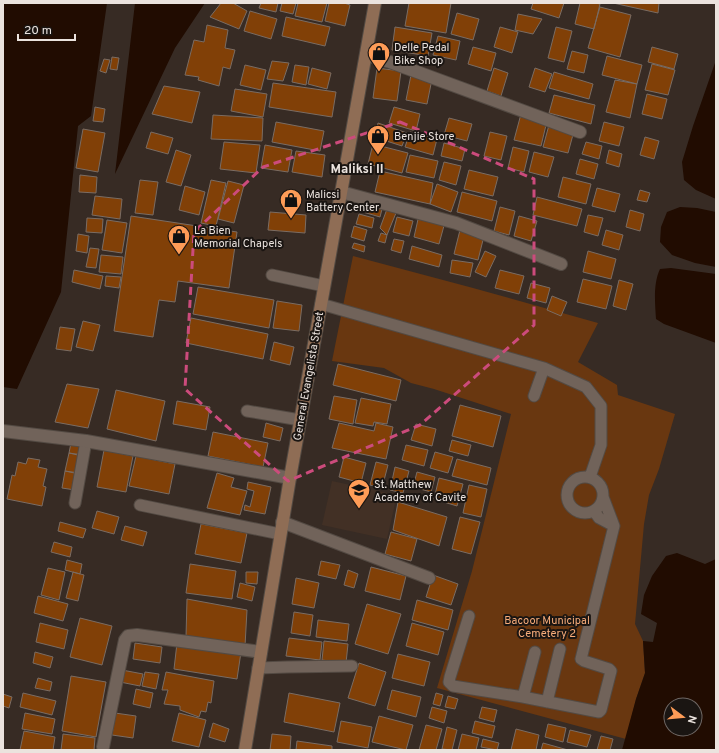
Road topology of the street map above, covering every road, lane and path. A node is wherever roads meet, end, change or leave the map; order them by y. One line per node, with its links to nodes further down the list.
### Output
1 (375, 3): 2 (main road, General Evangelista Street)
2 (366, 55): 3 (street); 4 (main road, General Evangelista Street)
3 (580, 132)
4 (341, 192): 5 (street); 7 (main road, General Evangelista Street)
5 (561, 264)
6 (272, 275): 7 (lane)
7 (324, 286): 8 (main road, General Evangelista Street)
8 (321, 304): 9 (lane); 12 (main road, General Evangelista Street)
9 (544, 368): 10 (lane); 15 (lane)
10 (534, 396)
11 (247, 411): 12 (lane)
12 (300, 420): 16 (main road, General Evangelista Street)
13 (3, 431): 14 (street)
14 (86, 441): 16 (street); 18 (lane)
15 (590, 477): 17 (lane); 20 (lane)
16 (290, 478): 21 (main road, General Evangelista Street)
17 (603, 497): 20 (lane); 22 (lane)
18 (75, 503)
19 (140, 505): 23 (lane)
20 (594, 511): 22 (lane)
21 (282, 522): 23 (main road, General Evangelista Street); 24 (street)
22 (614, 526): 32 (lane)
23 (280, 534): 27 (main road, General Evangelista Street)
24 (429, 578)
25 (468, 616): 31 (lane)
26 (560, 649): 32 (lane)
27 (261, 652): 30 (main road, General Evangelista Street); 33 (street)
28 (535, 652): 31 (lane)
29 (352, 666): 30 (lane)
30 (258, 668): 34 (main road, General Evangelista Street)
31 (524, 697): 32 (lane)
32 (547, 702)
33 (103, 747)
34 (245, 750)

